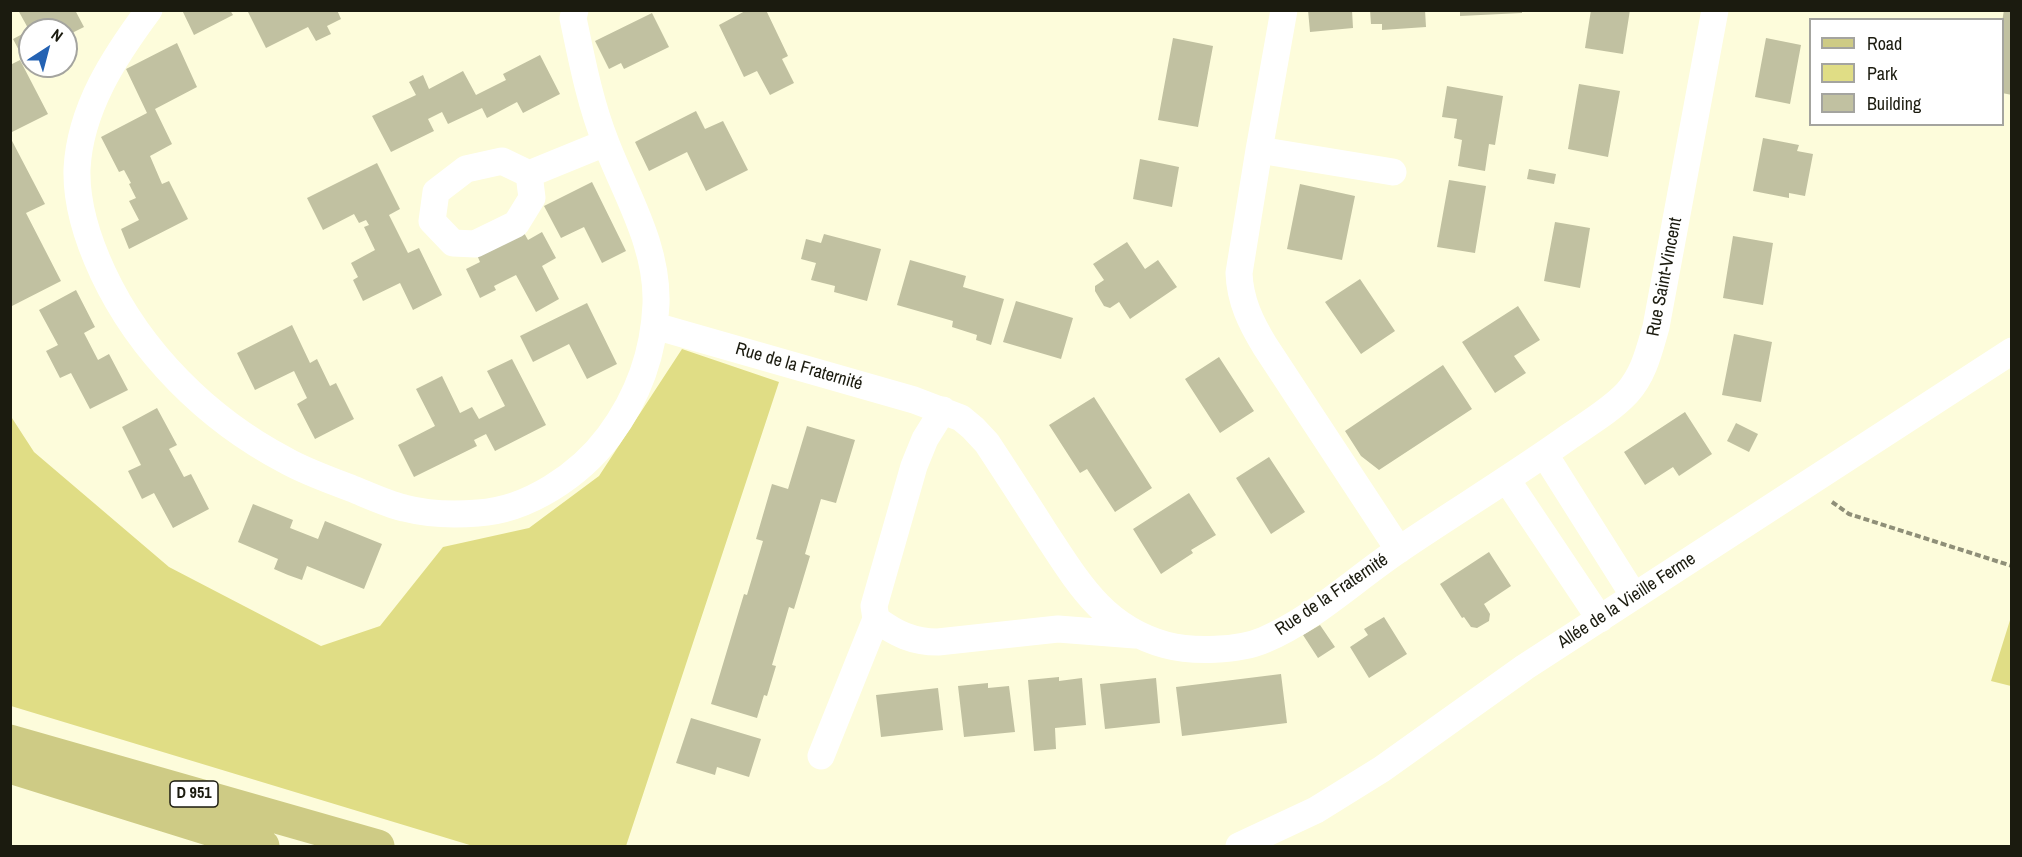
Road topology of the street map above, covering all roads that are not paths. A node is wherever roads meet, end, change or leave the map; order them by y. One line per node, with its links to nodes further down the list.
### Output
1 (149, 10): 9 (street)
2 (575, 10): 5 (street)
3 (1284, 10): 6 (street)
4 (1715, 10): 12 (street, Rue Saint-Vincent)
5 (605, 143): 8 (street); 9 (street)
6 (1259, 150): 7 (street); 14 (street)
7 (1393, 172)
8 (530, 174)
9 (654, 326): 11 (street, Rue de la Fraternité)
10 (2012, 351): 15 (street, Allée de la Vieille Ferme)
11 (943, 410): 16 (street); 18 (street, Rue de la Fraternité)
12 (1545, 455): 13 (street, Rue Saint-Vincent); 15 (street)
13 (1507, 480): 14 (street, Rue de la Fraternité); 17 (street)
14 (1399, 550): 18 (street, Rue de la Fraternité)
15 (1634, 596): 17 (street, Allée de la Vieille Ferme)
16 (876, 619): 18 (street, Rue de la Fraternité); 20 (street)
17 (1600, 619): 24 (street, Allée de la Vieille Ferme)
18 (1139, 635)
19 (10, 741): 23 (main road, D 951)
20 (821, 756)
21 (10, 766): 22 (main road, D 951)
22 (263, 846)
23 (378, 846)
24 (1239, 846)

